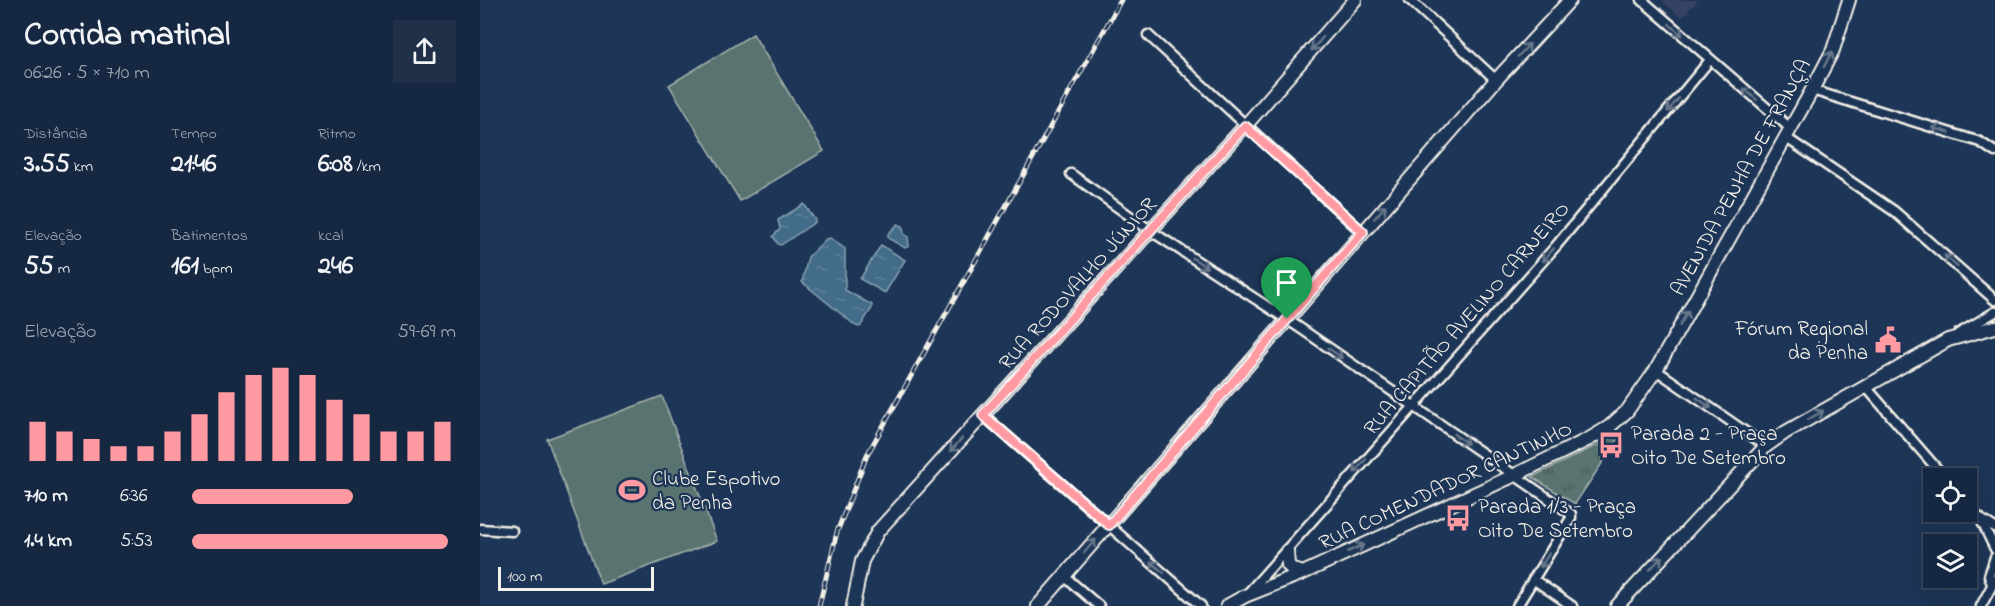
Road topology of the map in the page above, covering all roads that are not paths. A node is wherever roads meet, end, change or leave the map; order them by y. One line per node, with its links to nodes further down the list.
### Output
1 (1355, 0): 10 (main road, RUA RODOVALHO JÚNIOR, one-way to 10)
2 (1410, 0): 8 (street)
3 (1570, 0): 8 (main road, one-way to 3)
4 (1642, 0): 7 (street, one-way to 7)
5 (1849, 0): 9 (main road, AVENIDA PENHA DE FRANÇA, one-way to 5)
6 (1148, 35): 10 (street)
7 (1710, 60): 11 (street, one-way to 7); 23 (street, RUA CAPITÃO AVELINO CARNEIRO, one-way to 23)
8 (1496, 80): 15 (main road, one-way to 8)
9 (1812, 90): 11 (main road, AVENIDA PENHA DE FRANÇA); 12 (street, one-way to 9)
10 (1245, 126): 14 (main road, RUA RODOVALHO JÚNIOR); 15 (street)
11 (1787, 133): 16 (street, one-way to 11); 21 (main road, AVENIDA PENHA DE FRANÇA, one-way to 11)
12 (1995, 152)
13 (1071, 174): 14 (street)
14 (1150, 231): 18 (street, one-way to 18); 24 (main road, RUA RODOVALHO JÚNIOR)
15 (1363, 232): 18 (main road)
16 (1995, 300)
17 (1995, 312): 20 (street)
18 (1287, 319): 23 (street, one-way to 23); 30 (main road)
19 (1995, 327): 20 (main road)
20 (1947, 340): 22 (main road)
21 (1656, 370): 25 (street, one-way to 25); 27 (main road, RUA COMENDADOR CANTINHO)
22 (1866, 387): 25 (main road, one-way to 22); 26 (street)
23 (1412, 406): 27 (street, one-way to 27); 35 (street, RUA CAPITÃO AVELINO CARNEIRO, one-way to 35)
24 (983, 415): 30 (street); 42 (main road, RUA RODOVALHO JÚNIOR, one-way to 42)
25 (1766, 446): 49 (main road, one-way to 25)
26 (1936, 468)
27 (1515, 475): 37 (main road, RUA COMENDADOR CANTINHO, one-way to 27); 39 (street, one-way to 39)
28 (1977, 516): 29 (street)
29 (1979, 518): 31 (street); 34 (street)
30 (1109, 525): 38 (main road, one-way to 30); 45 (street, one-way to 30)
31 (1995, 528)
32 (480, 530): 33 (street)
33 (512, 531)
34 (1995, 549)
35 (1287, 550): 37 (main road); 41 (street, RUA CAPITÃO AVELINO CARNEIRO)
36 (1995, 557): 40 (street)
37 (1303, 573): 41 (main road, RUA COMENDADOR CANTINHO)
38 (1064, 576): 43 (main road); 44 (street)
39 (1533, 579): 47 (street); 48 (street)
40 (1994, 582): 50 (street)
41 (1245, 596): 46 (main road, RUA COMENDADOR CANTINHO)
42 (853, 606)
43 (1038, 606)
44 (1099, 606)
45 (1201, 606)
46 (1227, 606)
47 (1518, 606)
48 (1572, 606)
49 (1617, 606)
50 (1981, 606)

